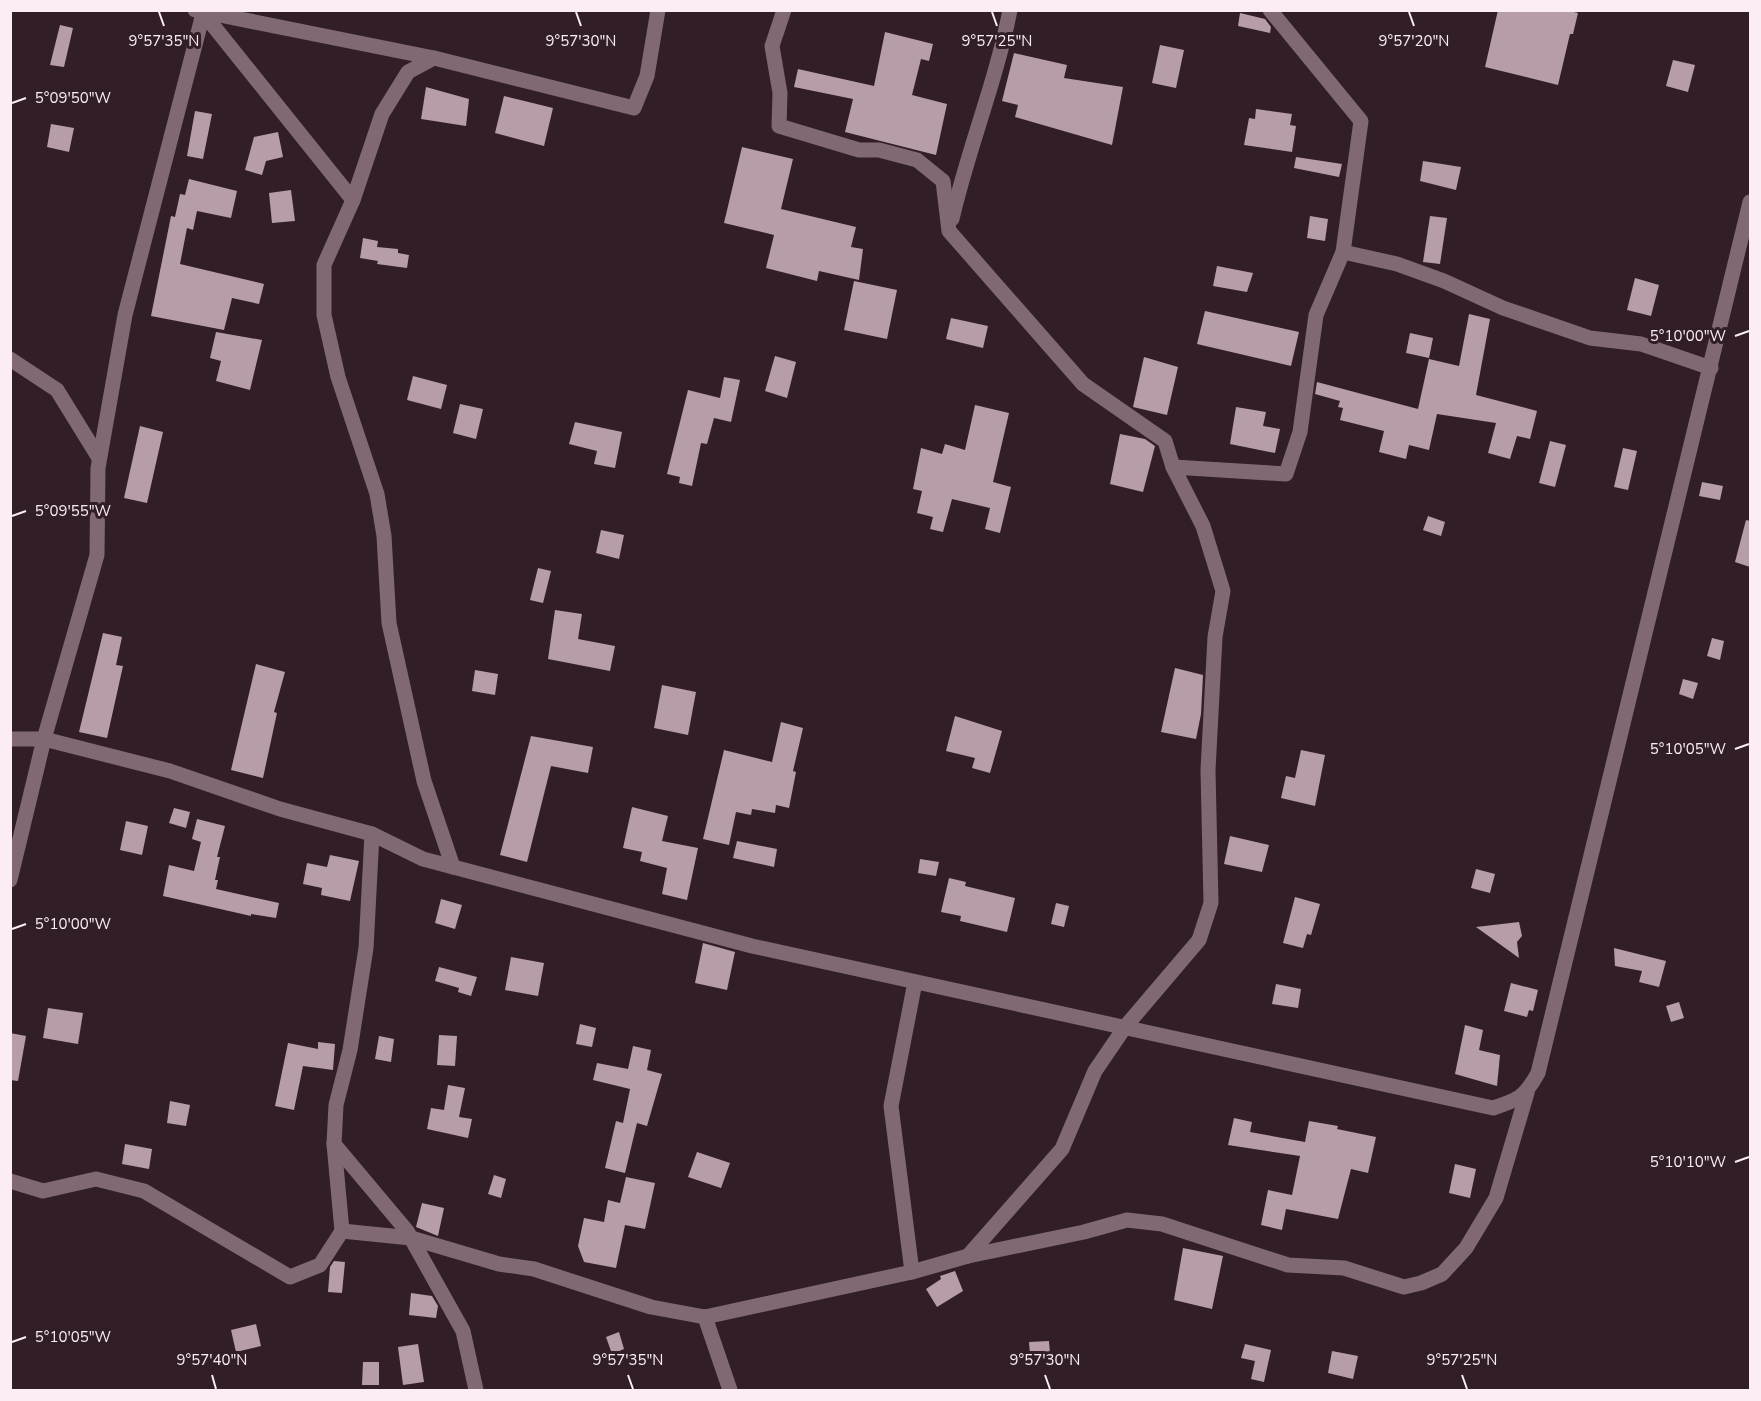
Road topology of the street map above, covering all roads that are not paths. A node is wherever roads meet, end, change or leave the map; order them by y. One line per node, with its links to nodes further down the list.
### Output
1 (658, 10): 6 (street)
2 (784, 10): 9 (street)
3 (1010, 10): 9 (street)
4 (1270, 10): 10 (street)
5 (201, 11): 6 (street); 7 (street); 13 (street)
6 (434, 58): 7 (street)
7 (353, 200): 18 (street)
8 (1750, 202): 12 (street)
9 (949, 231): 14 (street)
10 (1343, 252): 12 (street); 14 (street)
11 (10, 359): 13 (street)
12 (1711, 368): 22 (street)
13 (99, 458): 16 (street)
14 (1173, 466): 21 (street)
15 (10, 739): 16 (street)
16 (44, 739): 17 (street); 19 (street)
17 (372, 834): 18 (street); 23 (street)
18 (453, 867): 20 (street)
19 (10, 880)
20 (915, 982): 21 (street); 28 (street)
21 (1125, 1027): 22 (street); 27 (street)
22 (1527, 1093): 27 (street)
23 (334, 1144): 25 (street); 26 (street)
24 (10, 1181): 25 (street)
25 (342, 1231): 26 (street)
26 (411, 1238): 29 (street); 30 (street)
27 (968, 1256): 28 (street)
28 (912, 1272): 29 (street)
29 (705, 1317): 31 (street)
30 (476, 1390)
31 (730, 1390)

